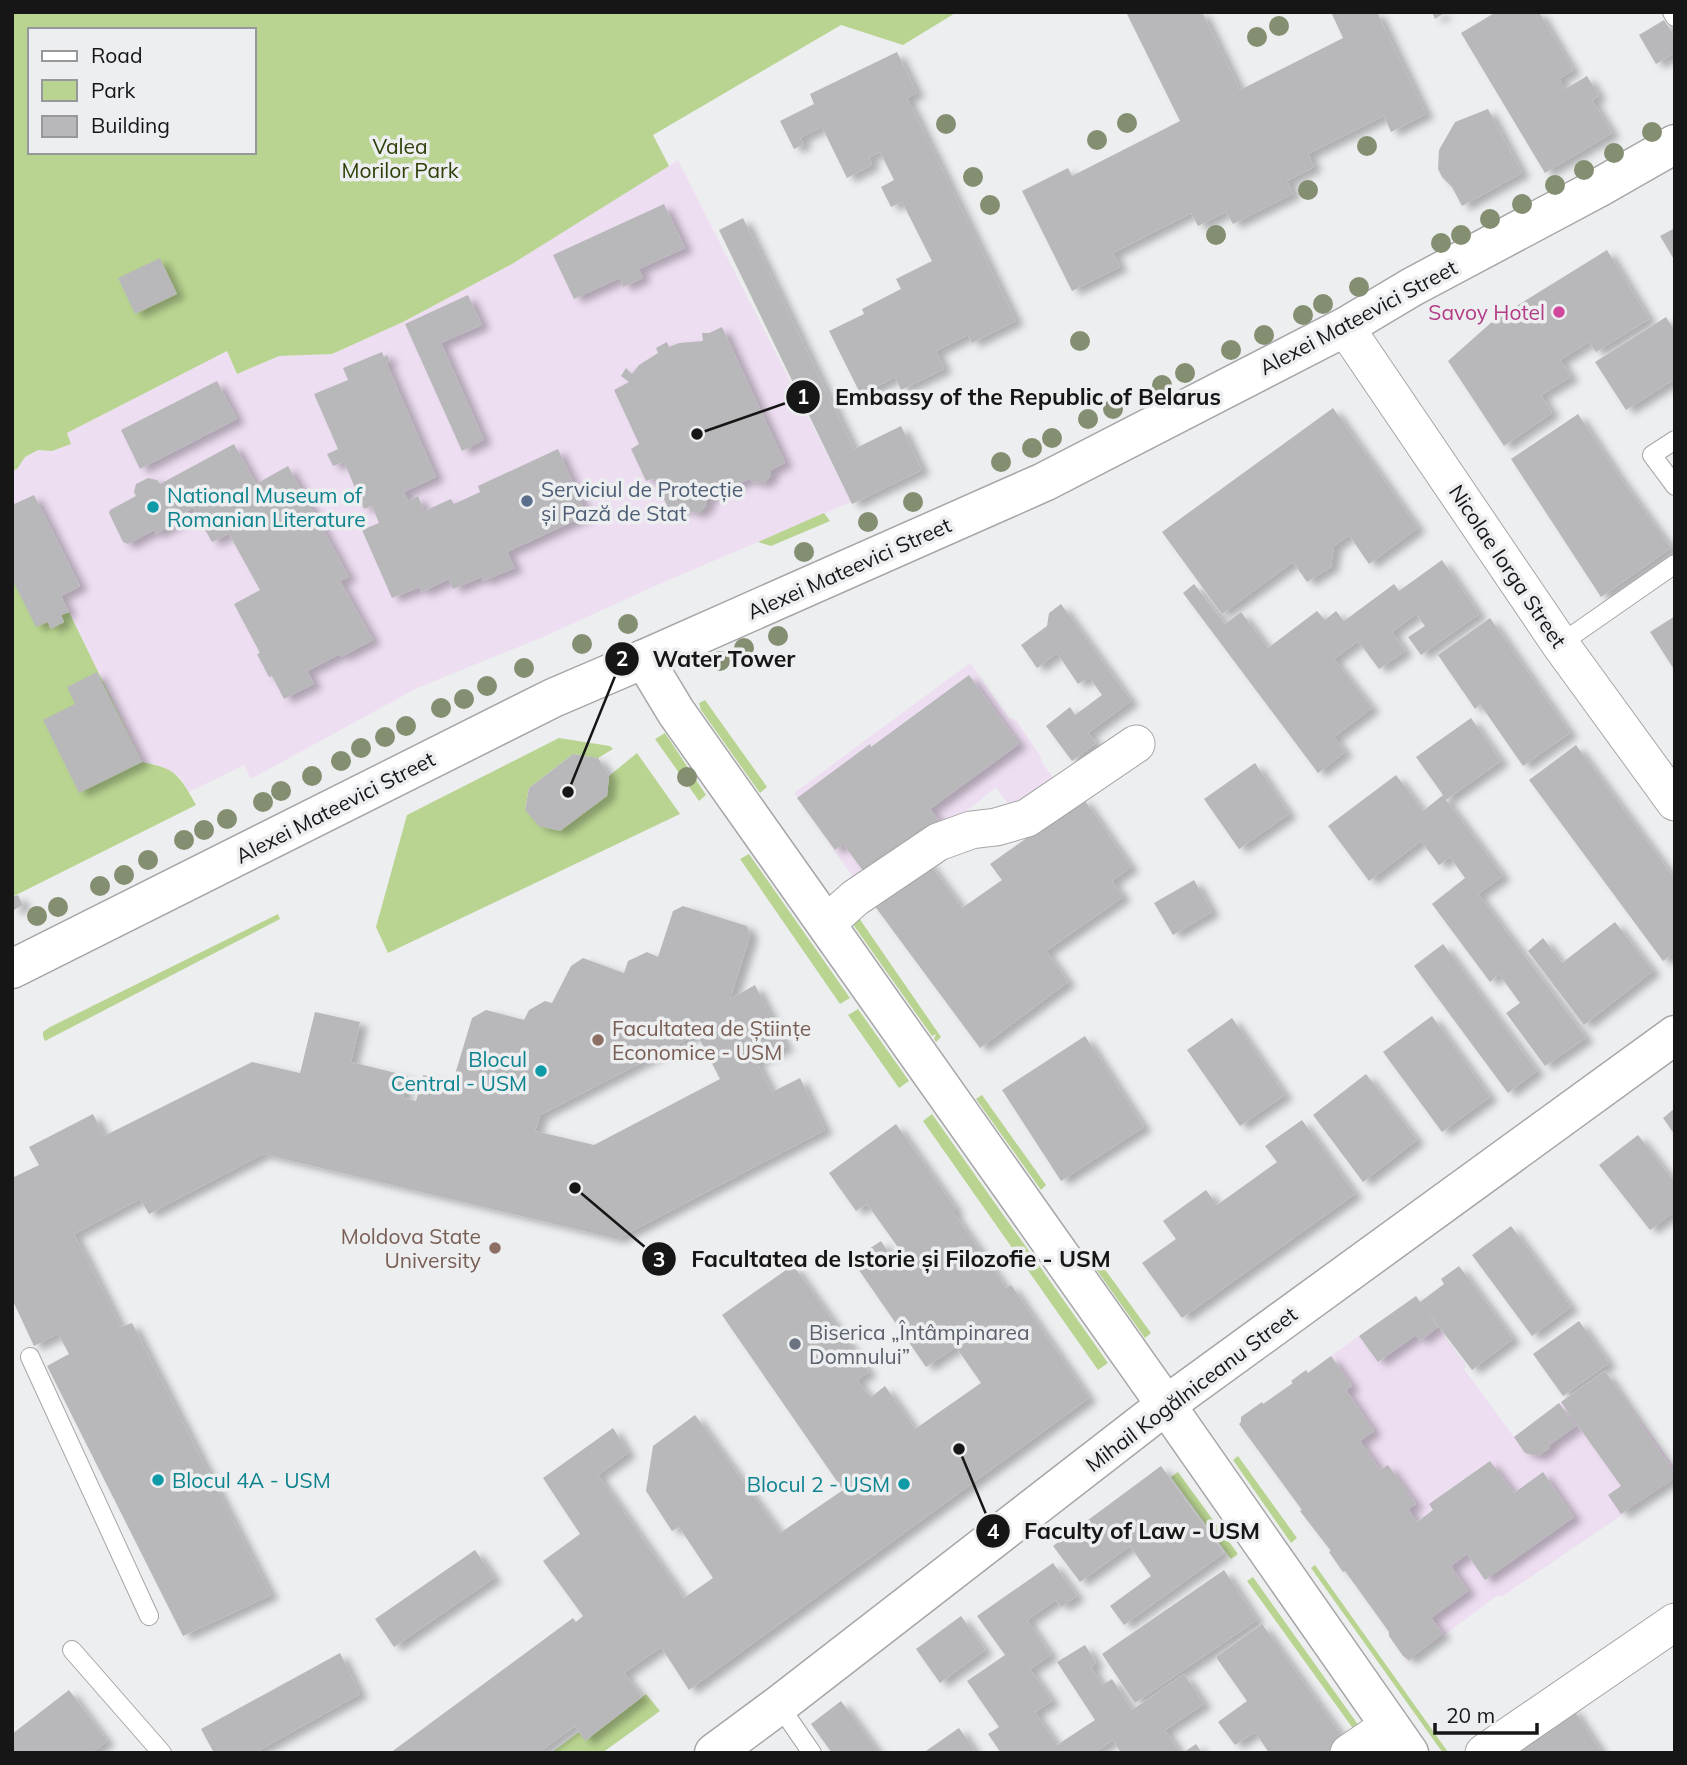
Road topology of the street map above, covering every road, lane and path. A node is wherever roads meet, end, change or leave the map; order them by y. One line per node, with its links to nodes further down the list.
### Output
1 (1672, 12): 2 (lane)
2 (1675, 17)
3 (1675, 144): 4 (main road, Alexei Mateevici Street)
4 (1345, 327): 8 (street, Nicolae Iorga Street); 9 (main road, Alexei Mateevici Street)
5 (1675, 440): 6 (lane)
6 (1675, 486)
7 (1675, 564): 8 (lane)
8 (1560, 644): 11 (street, Nicolae Iorga Street)
9 (644, 659): 12 (main road); 13 (main road, Alexei Mateevici Street)
10 (1136, 744): 12 (street)
11 (1675, 802)
12 (826, 924): 16 (main road)
13 (12, 969)
14 (1675, 1035): 16 (main road, Mihail Kogălniceanu Street)
15 (30, 1357): 17 (lane)
16 (1166, 1405): 20 (main road, Mihail Kogălniceanu Street); 21 (main road)
17 (149, 1616)
18 (1675, 1622): 26 (street)
19 (72, 1650): 22 (lane)
20 (779, 1705): 23 (main road, Mihail Kogălniceanu Street); 24 (lane)
21 (1399, 1739): 25 (street)
22 (162, 1753)
23 (713, 1753)
24 (812, 1753)
25 (1349, 1753)
26 (1484, 1753)

